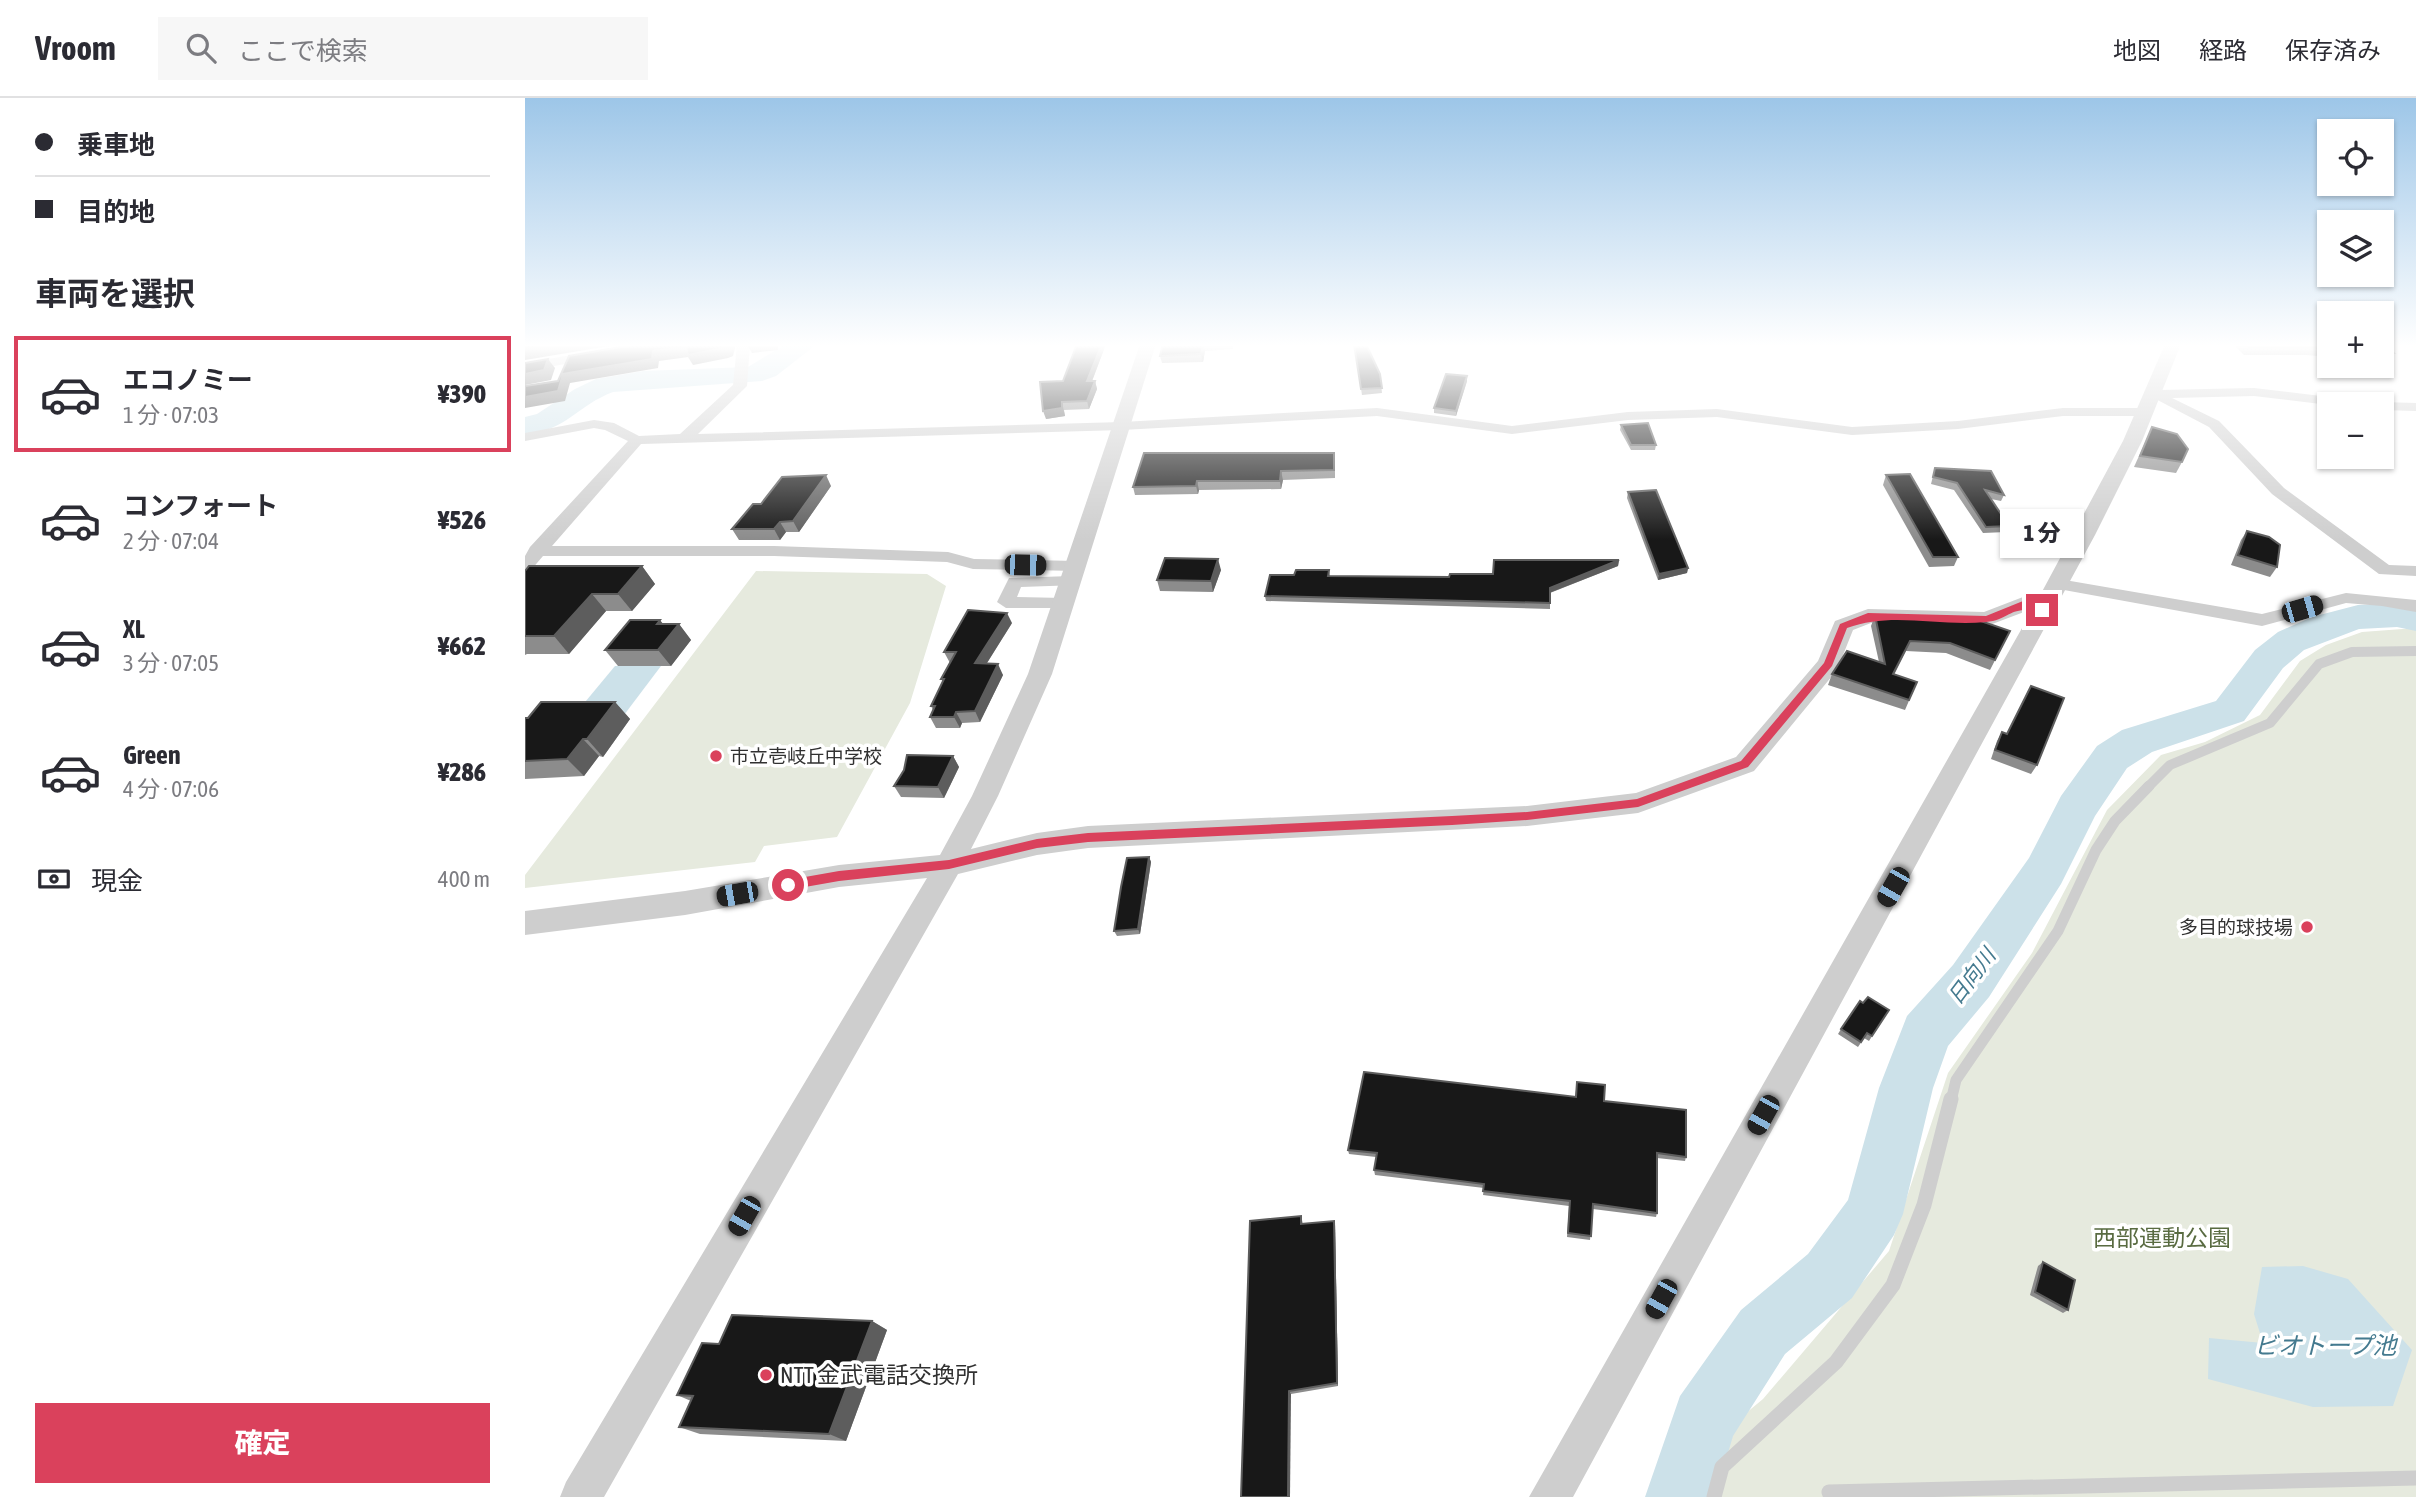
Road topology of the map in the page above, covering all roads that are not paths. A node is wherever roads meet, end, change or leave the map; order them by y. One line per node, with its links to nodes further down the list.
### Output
1 (715, 409): 8 (street)
2 (1127, 409): 6 (street)
3 (2089, 409): 6 (street)
4 (2147, 409): 15 (street)
5 (2168, 409): 12 (street)
6 (1122, 426): 8 (street); 14 (street)
7 (525, 437): 9 (street)
8 (685, 438): 9 (street)
9 (637, 440): 10 (street)
10 (536, 551): 11 (street); 14 (street)
11 (525, 566)
12 (2385, 570): 13 (street); 16 (street)
13 (2416, 571)
14 (1071, 584): 20 (street)
15 (2059, 584): 16 (street); 18 (street)
16 (2382, 600): 17 (street)
17 (2416, 606)
18 (2042, 610): 20 (street); 24 (street)
19 (2416, 651): 25 (lane)
20 (949, 865): 21 (street); 23 (street)
21 (525, 923)
22 (2416, 1478): 26 (lane)
23 (581, 1497)
24 (1550, 1497)
25 (1714, 1497)
26 (1831, 1497)

